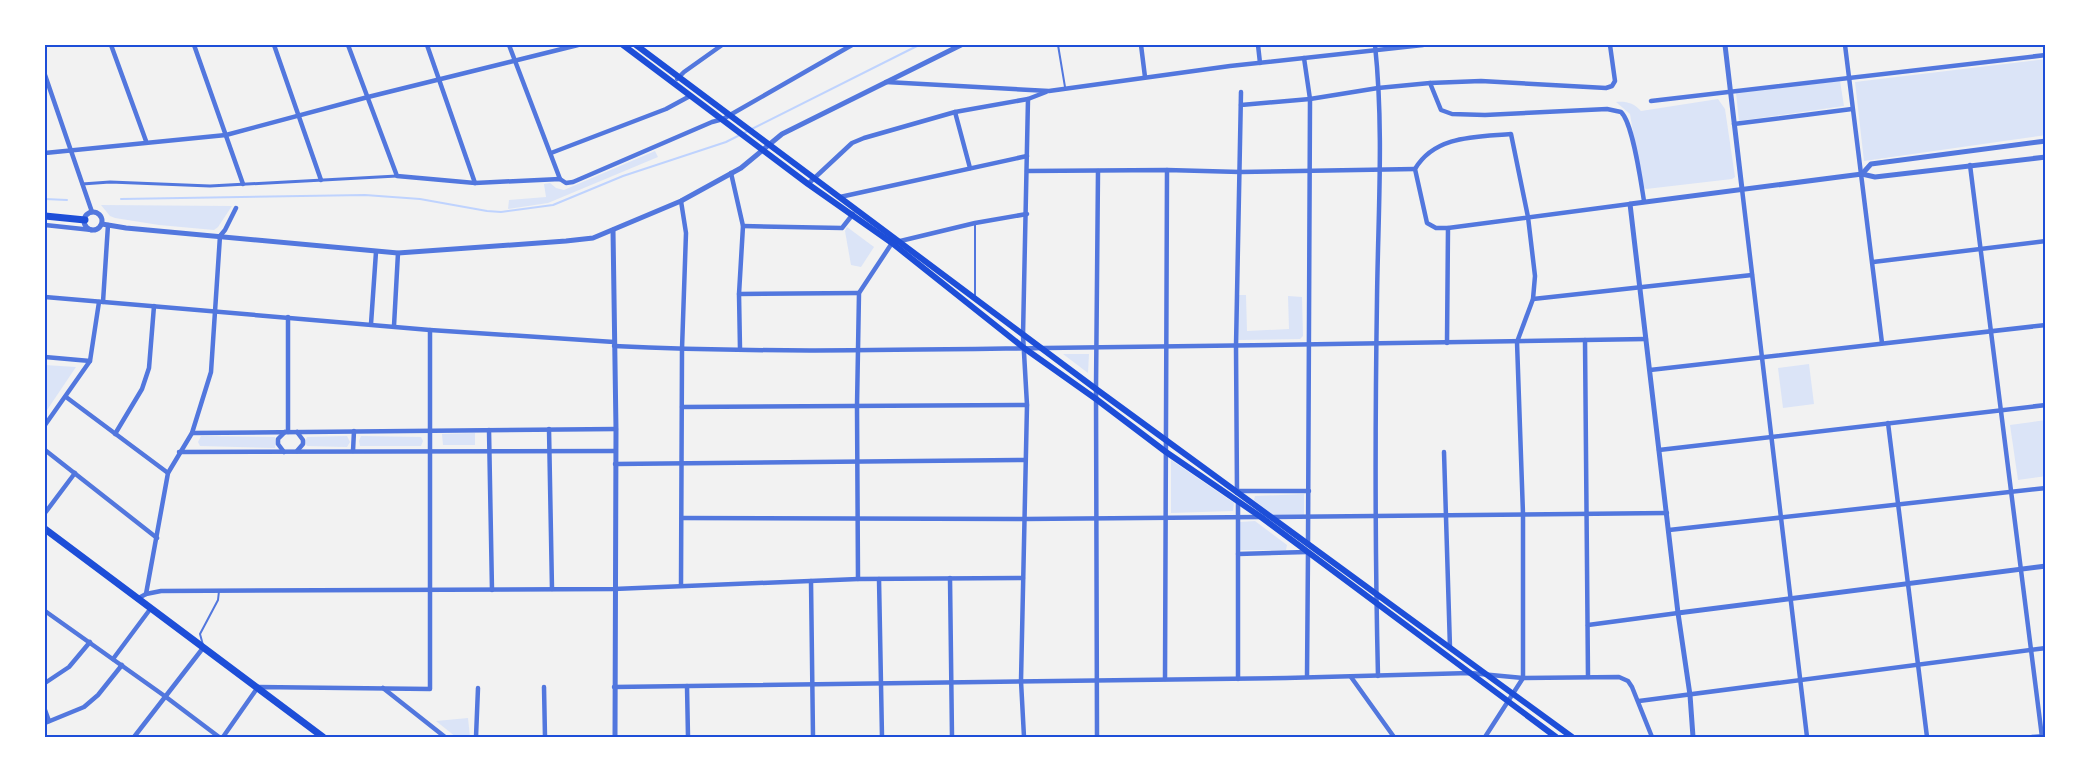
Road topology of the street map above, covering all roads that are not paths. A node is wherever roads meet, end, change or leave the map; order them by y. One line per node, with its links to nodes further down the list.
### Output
1 (111, 45): 50 (street)
2 (194, 45): 49 (street)
3 (274, 45): 46 (street)
4 (348, 45): 39 (street)
5 (427, 45): 29 (street)
6 (509, 45): 23 (street)
7 (578, 45): 23 (street)
8 (623, 45): 32 (main road)
9 (636, 45): 26 (main road)
10 (722, 45): 26 (street)
11 (852, 45): 47 (street)
12 (961, 45): 30 (street)
13 (1058, 45): 34 (lane)
14 (1141, 45): 27 (street)
15 (1258, 45): 24 (street)
16 (1423, 45): 20 (street)
17 (1610, 45): 31 (street)
18 (1725, 45): 37 (street)
19 (1845, 45): 28 (street)
20 (1375, 48): 22 (street); 33 (street)
21 (2046, 55): 28 (street)
22 (1304, 58): 24 (street); 41 (street)
23 (514, 62): 29 (street); 56 (street)
24 (1260, 63): 27 (street)
25 (45, 75): 54 (street)
26 (678, 77): 32 (street); 47 (main road)
27 (1145, 77): 34 (street)
28 (1849, 78): 37 (street); 44 (street)
29 (439, 79): 39 (street); 74 (street)
30 (884, 82): 35 (street); 52 (street)
31 (1431, 83): 33 (street); 80 (street)
32 (674, 84): 38 (main road)
33 (1378, 88): 41 (street); 61 (street)
34 (1066, 90): 35 (street)
35 (1049, 91): 40 (street)
36 (1241, 92): 43 (street)
37 (1730, 92): 42 (street); 48 (street)
38 (690, 96): 47 (main road); 56 (street)
39 (368, 97): 46 (street); 70 (street)
40 (1028, 99): 45 (street); 57 (street)
41 (1310, 99): 43 (street); 64 (street)
42 (1651, 101)
43 (1241, 105): 67 (street)
44 (1852, 109): 48 (street); 69 (street)
45 (955, 112): 60 (street); 73 (street)
46 (300, 116): 49 (street); 72 (street)
47 (727, 117): 52 (main road); 53 (main road); 71 (street)
48 (1734, 124): 77 (street)
49 (226, 135): 50 (street); 76 (street)
50 (146, 141): 54 (street)
51 (2046, 141): 69 (street)
52 (769, 144): 53 (street); 73 (main road)
53 (763, 150): 68 (street); 73 (main road)
54 (72, 151): 55 (street); 75 (street)
55 (45, 153)
56 (551, 153): 71 (street)
57 (1027, 156): 60 (street); 65 (street)
58 (2046, 157): 59 (street)
59 (1970, 165): 69 (street); 100 (street)
60 (970, 168): 78 (street)
61 (1379, 169): 62 (street); 64 (street); 128 (street)
62 (1414, 169): 87 (street); 93 (street)
63 (1167, 170): 66 (street); 67 (street); 131 (street)
64 (1309, 170): 67 (street); 127 (street)
65 (1027, 171): 66 (street); 85 (street)
66 (1098, 171): 130 (street)
67 (1240, 172): 129 (street)
68 (730, 173): 79 (street); 92 (street)
69 (1862, 174): 77 (street); 103 (street)
70 (397, 176): 72 (street); 74 (street)
71 (560, 179): 74 (street)
72 (321, 180): 76 (street)
73 (811, 181): 78 (main road); 84 (main road)
74 (475, 183)
75 (82, 184): 76 (street); 83 (street)
76 (243, 184)
77 (1742, 189): 80 (street); 104 (street)
78 (840, 197): 84 (main road)
79 (681, 201): 95 (street); 134 (street)
80 (1644, 201): 81 (street)
81 (1630, 204): 87 (street); 105 (street)
82 (236, 208): 96 (street)
83 (92, 212): 88 (street); 91 (street)
84 (855, 212): 92 (street); 97 (main road); 99 (main road)
85 (1027, 214): 89 (street); 120 (street)
86 (45, 216): 88 (main road)
87 (1528, 217): 93 (street); 110 (street)
88 (85, 220): 94 (street)
89 (975, 223): 97 (street); 109 (lane)
90 (45, 225): 94 (street)
91 (105, 225): 94 (street); 96 (street); 111 (street)
92 (743, 226): 107 (street)
93 (1448, 228): 124 (street)
94 (92, 230)
95 (613, 230): 102 (street); 126 (street)
96 (220, 236): 101 (street); 113 (street)
97 (900, 241): 99 (street); 109 (main road)
98 (2046, 241): 100 (street)
99 (892, 243): 106 (street); 132 (main road)
100 (1981, 249): 103 (street); 119 (street)
101 (376, 252): 102 (street); 115 (street)
102 (398, 254): 117 (street)
103 (1873, 262): 125 (street)
104 (1752, 275): 105 (street); 138 (street)
105 (1640, 288): 110 (street); 121 (street)
106 (859, 293): 107 (street); 136 (street)
107 (739, 294): 135 (street)
108 (45, 297): 111 (street)
109 (975, 298): 120 (main road)
110 (1533, 299): 123 (street)
111 (101, 302): 112 (street); 139 (street)
112 (154, 306): 113 (street); 159 (street)
113 (214, 311): 114 (street); 158 (street)
114 (288, 317): 115 (street); 156 (street)
115 (371, 324): 117 (street)
116 (2046, 325): 119 (street)
117 (394, 327): 118 (street)
118 (430, 330): 126 (street); 153 (street)
119 (1991, 331): 125 (street); 148 (street)
120 (1023, 334): 132 (street); 133 (main road)
121 (1646, 339): 122 (street); 140 (street)
122 (1585, 340): 123 (street); 189 (street)
123 (1517, 342): 124 (street); 188 (street)
124 (1447, 343): 128 (street)
125 (1882, 343): 138 (street)
126 (614, 344): 134 (street); 152 (street)
127 (1308, 345): 128 (street); 129 (street); 182 (street)
128 (1376, 345): 195 (street)
129 (1236, 346): 131 (street); 181 (street)
130 (1096, 347): 131 (street); 133 (street); 141 (street)
131 (1167, 347): 161 (street)
132 (1024, 348): 133 (street); 136 (street); 143 (main road); 144 (street)
133 (1041, 348): 141 (main road)
134 (682, 349): 135 (street); 147 (street)
135 (740, 349): 136 (street)
136 (857, 349): 146 (street)
137 (45, 357): 139 (street)
138 (1762, 357): 140 (street); 160 (street)
139 (90, 361): 142 (street)
140 (1650, 370): 163 (street)
141 (1096, 389): 143 (street); 161 (main road)
142 (66, 397): 150 (street); 159 (street)
143 (1096, 399): 172 (main road); 197 (street)
144 (1027, 405): 146 (street); 174 (street)
145 (2046, 405): 148 (street)
146 (857, 406): 147 (street); 175 (street)
147 (682, 407): 177 (street)
148 (2001, 410): 149 (street); 183 (street)
149 (1888, 423): 160 (street); 185 (street)
150 (45, 425)
151 (549, 429): 152 (street); 154 (street); 167 (street)
152 (616, 429): 168 (street)
153 (430, 430): 154 (street); 155 (street); 165 (street)
154 (489, 430): 166 (street)
155 (354, 431): 157 (street); 164 (street)
156 (286, 432): 157 (street); 158 (street); 170 (street)
157 (297, 432): 171 (street)
158 (192, 433): 169 (street)
159 (115, 434): 179 (street)
160 (1771, 437): 163 (street); 199 (street)
161 (1166, 439): 172 (street); 181 (main road)
162 (45, 450): 178 (street)
163 (1659, 450): 187 (street)
164 (354, 451): 165 (street); 171 (street)
165 (430, 451): 166 (street); 218 (street)
166 (488, 451): 167 (street); 219 (street)
167 (550, 451): 168 (street); 220 (street)
168 (615, 451): 176 (street)
169 (179, 452): 170 (street); 179 (street)
170 (284, 452): 171 (street)
171 (297, 452)
172 (1166, 452): 184 (main road); 198 (street)
173 (1444, 452): 190 (street)
174 (1026, 460): 175 (street); 201 (street)
175 (857, 463): 177 (street); 200 (street)
176 (615, 464): 177 (street); 217 (street)
177 (683, 464): 196 (street)
178 (75, 473): 186 (street); 204 (street)
179 (168, 473): 204 (street)
180 (2046, 488): 183 (street)
181 (1237, 491): 182 (street); 184 (street); 194 (main road)
182 (1309, 491): 192 (street)
183 (2011, 492): 185 (street); 209 (street)
184 (1238, 500): 191 (street); 193 (main road)
185 (1898, 505): 199 (street); 215 (street)
186 (45, 513)
187 (1667, 513): 189 (street); 203 (street)
188 (1522, 514): 189 (street); 190 (street); 246 (street)
189 (1587, 514): 230 (street)
190 (1446, 515): 195 (street); 233 (street)
191 (1237, 516): 193 (street); 198 (street); 207 (street)
192 (1308, 516): 194 (street); 195 (street); 205 (street)
193 (1261, 517): 194 (street); 206 (main road)
194 (1273, 517): 205 (main road)
195 (1376, 517): 223 (street)
196 (682, 518): 200 (street); 216 (street)
197 (1096, 518): 198 (street); 201 (street); 249 (street)
198 (1167, 518): 250 (street)
199 (1781, 518): 203 (street); 225 (street)
200 (857, 519): 201 (street); 212 (street)
201 (1024, 519): 211 (street)
202 (45, 529): 224 (main road)
203 (1669, 530): 229 (street)
204 (157, 538): 222 (street)
205 (1308, 543): 206 (street); 223 (main road)
206 (1308, 552): 207 (street); 226 (main road); 245 (street)
207 (1238, 554): 247 (street)
208 (2046, 566): 209 (street)
209 (2021, 569): 215 (street); 235 (street)
210 (950, 578): 211 (street); 213 (street); 252 (street)
211 (1023, 578): 251 (street)
212 (858, 579): 213 (street); 214 (street)
213 (879, 579): 254 (street)
214 (812, 581): 216 (street); 255 (street)
215 (1908, 584): 225 (street); 238 (street)
216 (681, 585): 217 (street)
217 (614, 589): 220 (street); 259 (street)
218 (429, 590): 219 (street); 221 (street); 260 (street)
219 (492, 590): 220 (street)
220 (552, 590)
221 (219, 591): 222 (street); 232 (lane)
222 (146, 594): 224 (street)
223 (1376, 594): 226 (street); 233 (main road)
224 (137, 599): 227 (main road)
225 (1790, 599): 229 (street); 248 (street)
226 (1376, 603): 236 (main road); 241 (street)
227 (151, 608): 232 (main road); 237 (street)
228 (45, 611): 231 (street)
229 (1678, 613): 230 (street); 263 (street)
230 (1588, 625): 244 (street)
231 (90, 642): 237 (street); 253 (street)
232 (202, 648): 257 (main road); 264 (street)
233 (1450, 648): 236 (street); 242 (main road)
234 (2046, 648): 235 (street)
235 (2032, 650): 238 (street); 269 (street)
236 (1446, 656): 240 (main road)
237 (113, 659): 239 (street)
238 (1918, 664): 248 (street); 290 (street)
239 (122, 665): 264 (street); 268 (street)
240 (1470, 673): 241 (street); 242 (street); 265 (main road)
241 (1378, 676): 243 (street)
242 (1488, 676): 246 (street); 262 (main road)
243 (1351, 677): 245 (street); 283 (street)
244 (1588, 677): 246 (street); 266 (street)
245 (1307, 678): 247 (street)
246 (1523, 678): 262 (street)
247 (1238, 679): 250 (street)
248 (1800, 679): 263 (street); 289 (street)
249 (1098, 680): 250 (street); 251 (street); 282 (street)
250 (1165, 680)
251 (1021, 681): 252 (street); 281 (street)
252 (950, 682): 254 (street); 280 (street)
253 (45, 683)
254 (882, 683): 255 (street); 279 (street)
255 (813, 684): 256 (street); 278 (street)
256 (687, 686): 259 (street); 277 (street)
257 (258, 687): 260 (street); 271 (street); 272 (main road)
258 (544, 687): 275 (street)
259 (614, 687): 276 (street)
260 (383, 688): 273 (street)
261 (478, 688): 274 (street)
262 (1513, 693): 265 (street); 286 (main road)
263 (1690, 695): 266 (street); 288 (street)
264 (166, 697): 270 (street); 271 (street)
265 (1508, 701): 284 (street); 285 (main road)
266 (1639, 701): 287 (street)
267 (45, 710): 268 (street)
268 (47, 722)
269 (2043, 736): 291 (street)
270 (134, 737)
271 (221, 737)
272 (323, 737)
273 (445, 737)
274 (476, 737)
275 (546, 737)
276 (615, 737)
277 (688, 737)
278 (813, 737)
279 (882, 737)
280 (952, 737)
281 (1024, 737)
282 (1097, 737)
283 (1394, 737)
284 (1485, 737)
285 (1556, 737)
286 (1572, 737)
287 (1652, 737)
288 (1693, 737)
289 (1807, 737)
290 (1927, 737)
291 (2032, 737)

